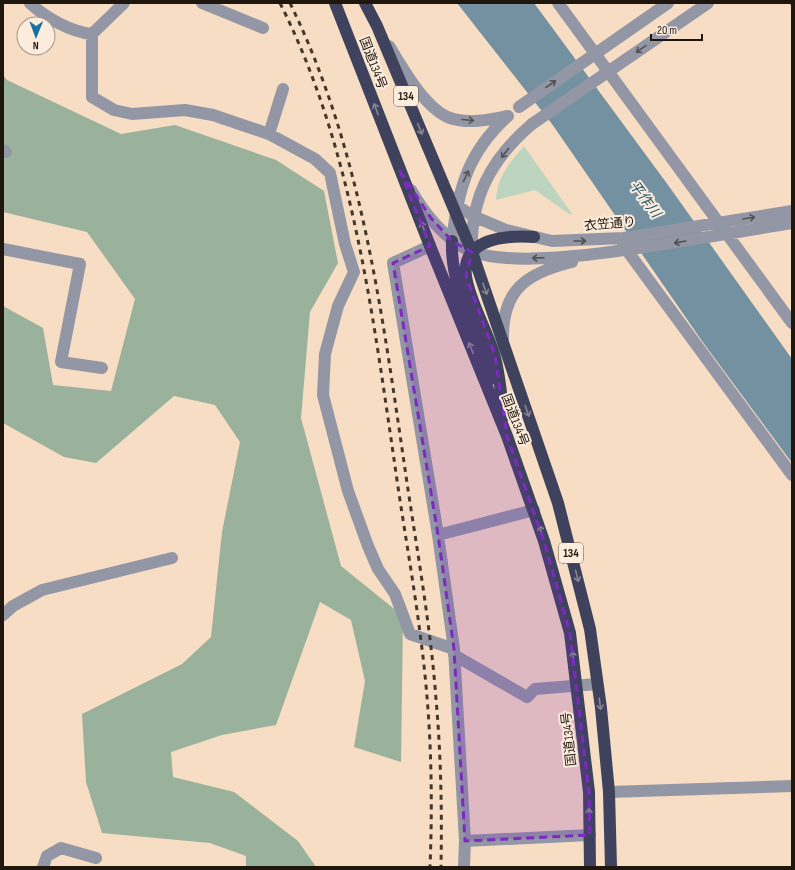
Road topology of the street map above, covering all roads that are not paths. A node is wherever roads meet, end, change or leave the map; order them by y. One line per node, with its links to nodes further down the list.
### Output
1 (30, 3): 11 (street)
2 (124, 3): 11 (street)
3 (202, 3): 10 (street)
4 (335, 3): 15 (highway, 国道134号 / 134, one-way to 4)
5 (366, 3): 9 (highway, 国道134号 / 134)
6 (558, 3): 19 (street)
7 (668, 3): 13 (street, one-way to 7, bridge)
8 (708, 3): 18 (street, one-way to 18, bridge)
9 (377, 26): 13 (street, one-way to 13); 16 (highway, 国道134号 / 134, one-way to 16)
10 (262, 28)
11 (92, 34): 14 (street)
12 (283, 89): 14 (street)
13 (507, 116): 16 (street, one-way to 13)
14 (269, 134): 38 (street)
15 (400, 171): 24 (street, 衣笠通り); 25 (highway, 国道134号 / 134, one-way to 15)
16 (456, 208): 18 (street, 衣笠通り); 24 (street); 28 (highway, 国道134号 / 134)
17 (792, 211): 19 (street, 衣笠通り, one-way to 17)
18 (474, 216): 22 (street, 衣笠通り); 28 (street)
19 (714, 223): 21 (street); 23 (street, 衣笠通り)
20 (792, 223): 21 (street, 衣笠通り)
21 (722, 234): 27 (street, 衣笠通り, one-way to 27); 29 (street)
22 (534, 238): 23 (street, 衣笠通り, one-way to 23); 28 (highway)
23 (621, 238): 27 (street)
24 (452, 241): 28 (street, 衣笠通り); 32 (highway)
25 (430, 246): 32 (highway, 国道134号 / 134, one-way to 25); 35 (street)
26 (3, 249): 31 (street)
27 (626, 250): 28 (street, 衣笠通り, one-way to 28); 30 (street, 衣笠通り); 33 (street)
28 (472, 252): 30 (highway, 国道134号 / 134, one-way to 30); 32 (highway)
29 (792, 323)
30 (503, 340): 39 (highway, 国道134号 / 134, one-way to 39)
31 (102, 368)
32 (507, 436): 34 (highway, 国道134号 / 134)
33 (792, 475)
34 (534, 510): 35 (street); 40 (highway, 国道134号 / 134, one-way to 34)
35 (438, 535): 38 (street)
36 (172, 558): 37 (street)
37 (3, 616)
38 (454, 652): 40 (street); 44 (street)
39 (597, 684): 40 (street); 42 (highway, 国道134号 / 134, one-way to 42)
40 (577, 686): 43 (highway, 国道134号 / 134, one-way to 40)
41 (792, 786): 42 (street)
42 (609, 792): 49 (highway, 国道134号 / 134)
43 (590, 835): 44 (street); 48 (highway, 国道134号 / 134)
44 (465, 841): 47 (street)
45 (96, 858): 46 (street)
46 (43, 867)
47 (464, 867)
48 (590, 867)
49 (610, 867)

